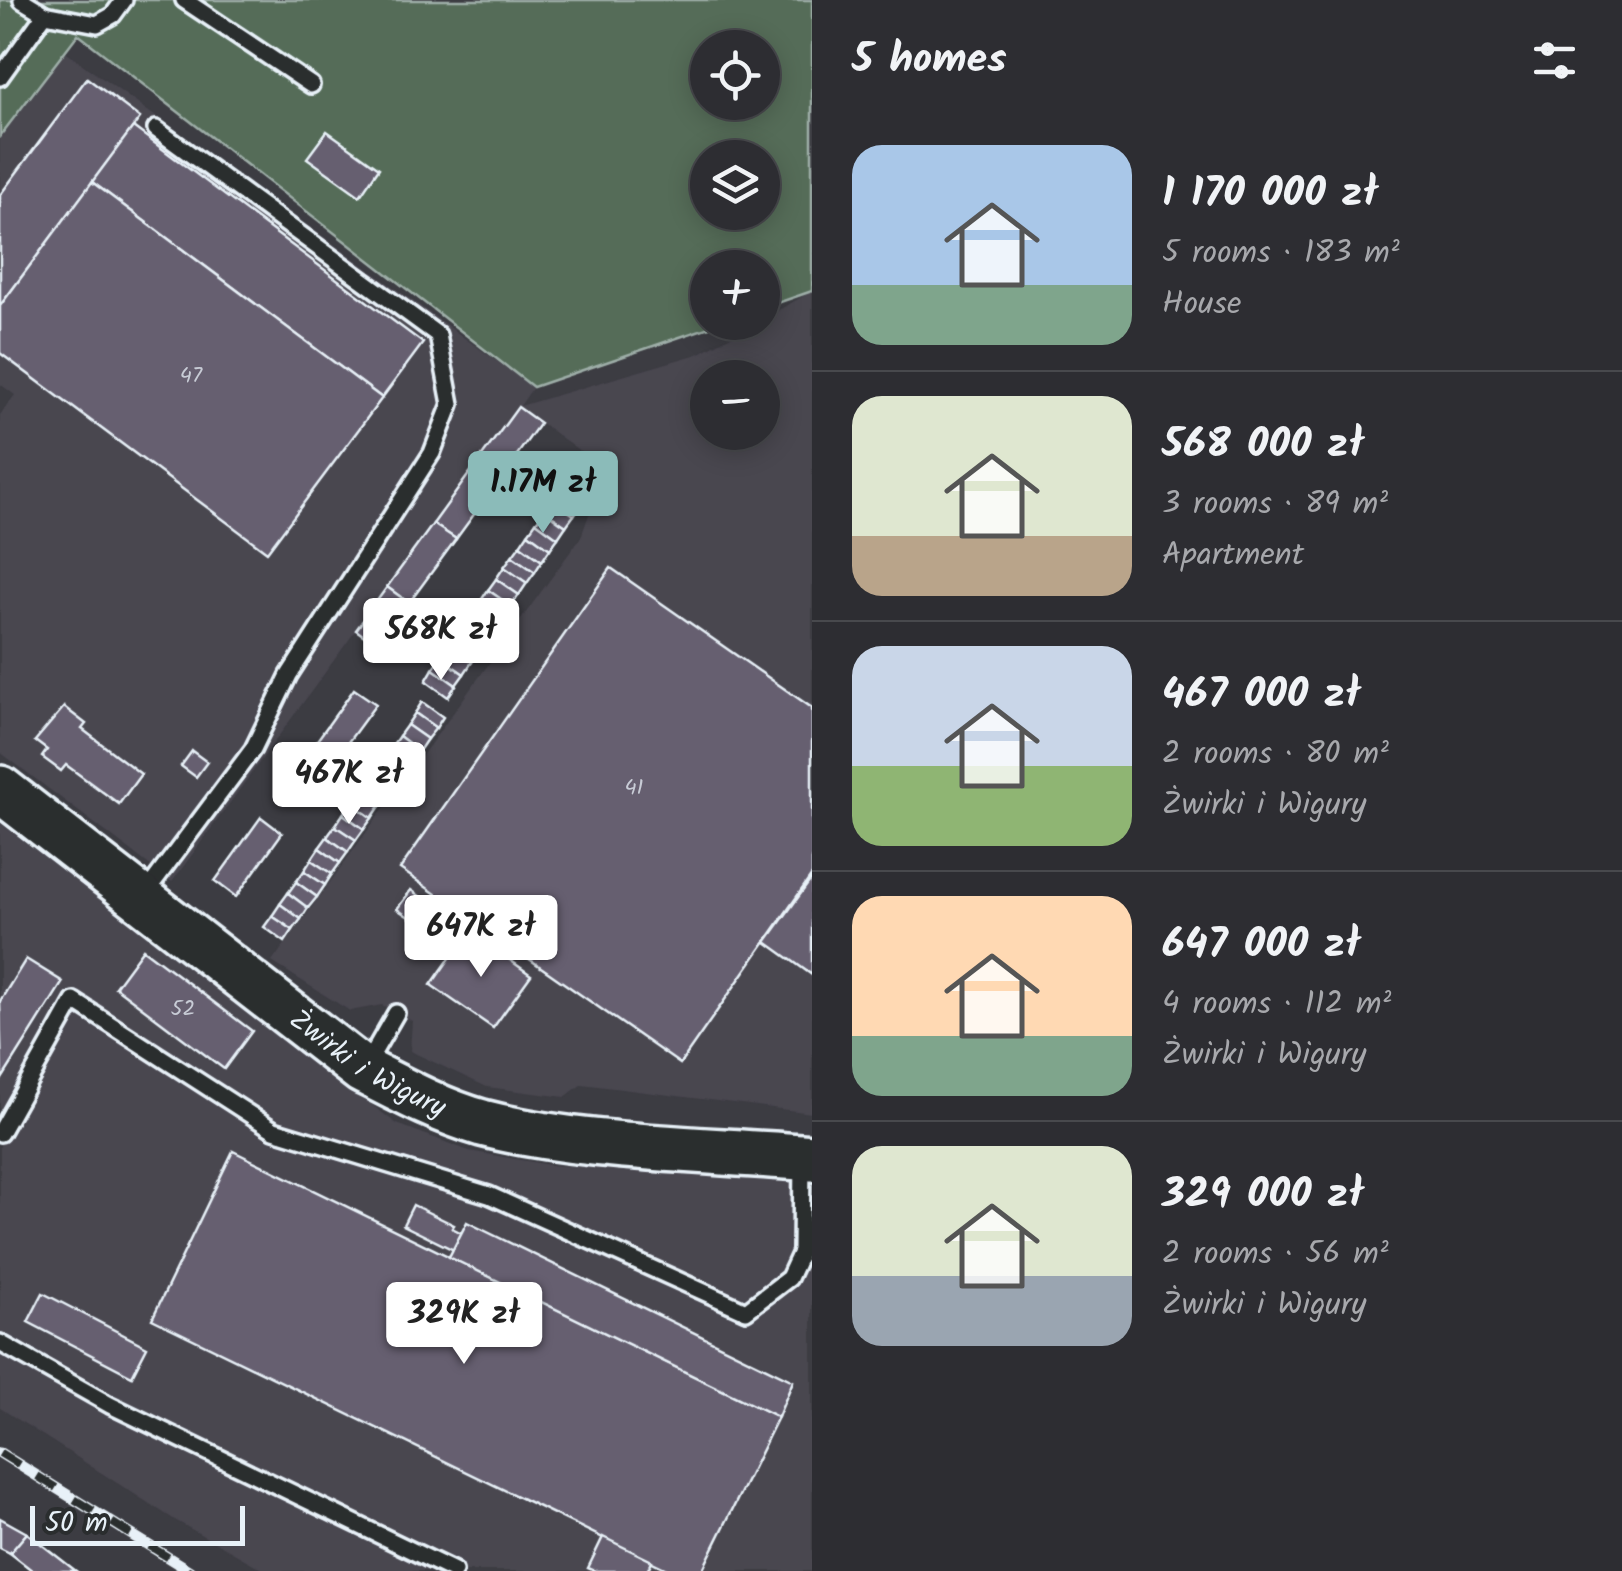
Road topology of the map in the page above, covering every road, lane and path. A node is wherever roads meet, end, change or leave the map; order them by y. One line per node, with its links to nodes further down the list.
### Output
1 (22, 0): 4 (lane)
2 (124, 0): 4 (lane)
3 (184, 0): 6 (lane)
4 (45, 14): 5 (lane)
5 (0, 76)
6 (311, 86)
7 (156, 128): 9 (lane)
8 (0, 789): 9 (street, Żwirki i Wigury)
9 (141, 899): 11 (street, Żwirki i Wigury)
10 (396, 1012): 11 (lane)
11 (362, 1070): 14 (street, Żwirki i Wigury)
12 (5, 1114): 13 (lane); 14 (lane)
13 (0, 1133)
14 (807, 1157)
15 (0, 1343): 16 (lane)
16 (454, 1571)

